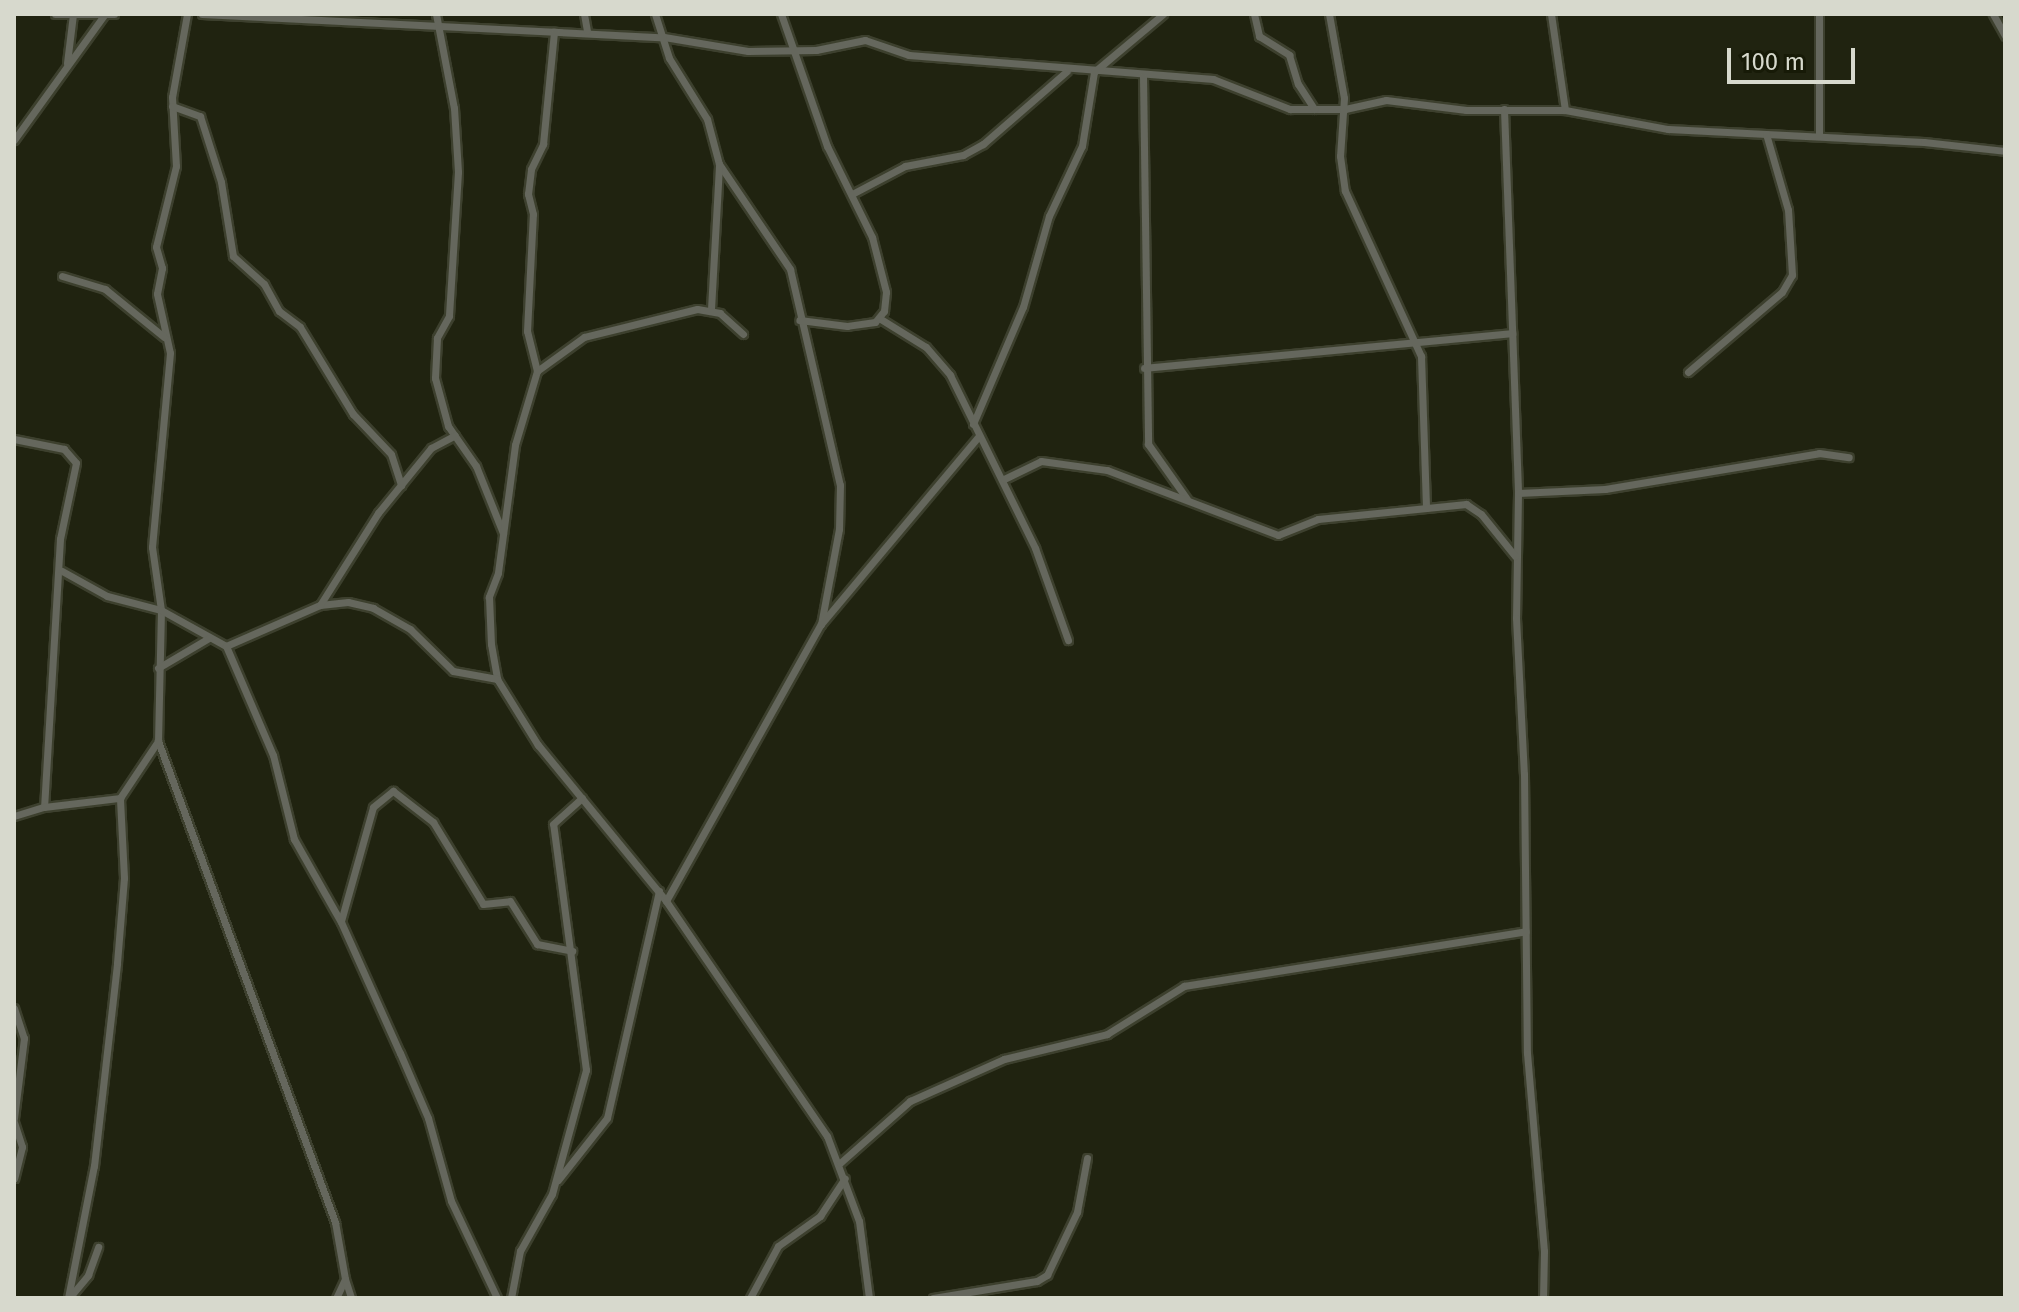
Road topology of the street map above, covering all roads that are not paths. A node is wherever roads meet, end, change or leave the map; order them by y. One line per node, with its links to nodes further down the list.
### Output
1 (55, 14): 2 (street)
2 (73, 14): 16 (street); 24 (street)
3 (114, 14): 16 (street)
4 (187, 14): 28 (street)
5 (202, 14): 17 (street)
6 (436, 14): 18 (street)
7 (584, 14): 19 (street)
8 (655, 14): 22 (street)
9 (781, 14): 23 (street)
10 (1163, 14): 26 (street)
11 (1254, 14): 29 (street)
12 (1329, 14): 30 (street)
13 (1551, 14): 32 (street)
14 (1819, 14): 34 (street)
15 (1993, 14): 21 (street)
16 (104, 15): 24 (street)
17 (234, 15): 18 (street)
18 (436, 26): 20 (street); 51 (street)
19 (587, 31): 20 (street); 22 (street)
20 (554, 32): 48 (street)
21 (2005, 36)
22 (664, 37): 23 (street); 37 (street)
23 (790, 50): 25 (street); 38 (street)
24 (67, 66): 35 (street)
25 (1067, 71): 26 (street); 38 (street)
26 (1094, 72): 27 (street); 50 (street)
27 (1143, 76): 29 (street); 47 (street)
28 (172, 106): 45 (street); 56 (street)
29 (1314, 109): 30 (street)
30 (1345, 109): 31 (street); 46 (street)
31 (1504, 109): 32 (street); 43 (street)
32 (1565, 110): 33 (street)
33 (1766, 134): 34 (street); 49 (street)
34 (1819, 136): 36 (street)
35 (14, 140)
36 (2005, 151)
37 (719, 164): 40 (street); 42 (street)
38 (852, 194): 41 (street)
39 (62, 276): 45 (street)
40 (711, 309): 44 (street); 48 (street)
41 (879, 318): 42 (street); 50 (street)
42 (799, 320): 65 (street)
43 (1512, 333): 46 (street); 57 (street)
44 (743, 334)
45 (166, 339): 64 (street)
46 (1416, 344): 47 (street); 59 (street)
47 (1144, 368): 58 (street)
48 (537, 371): 60 (street)
49 (1688, 372)
50 (973, 424): 52 (street)
51 (455, 435): 56 (street); 60 (street)
52 (978, 437): 55 (street); 65 (street)
53 (14, 439): 62 (street)
54 (1849, 457): 57 (street)
55 (1004, 479): 58 (street); 67 (street)
56 (401, 485): 63 (street)
57 (1518, 493): 61 (street)
58 (1187, 499): 59 (street)
59 (1426, 508): 61 (street)
60 (504, 535): 70 (street)
61 (1516, 558): 79 (street)
62 (62, 571): 64 (street); 74 (street)
63 (320, 605): 68 (street); 70 (street)
64 (161, 610): 66 (street); 69 (street)
65 (821, 624): 77 (street)
66 (209, 638): 68 (street); 69 (street)
67 (1068, 640)
68 (226, 646): 78 (street)
69 (158, 668): 71 (street)
70 (497, 679): 73 (street)
71 (158, 741): 72 (street); 90 (street)
72 (120, 798): 74 (street); 91 (street)
73 (582, 798): 76 (street); 80 (street)
74 (44, 807): 75 (street)
75 (14, 816)
76 (659, 891): 77 (street); 88 (street)
77 (666, 901): 85 (street)
78 (341, 922): 80 (street); 94 (street)
79 (1526, 931): 85 (street); 99 (street)
80 (572, 951): 88 (street)
81 (14, 1008): 82 (street)
82 (17, 1078): 83 (street)
83 (14, 1120): 86 (street)
84 (1087, 1158): 98 (street)
85 (840, 1163): 87 (street)
86 (14, 1178)
87 (845, 1178): 96 (street); 97 (street)
88 (556, 1182): 95 (street)
89 (98, 1247): 91 (street)
90 (345, 1279): 92 (street); 93 (street)
91 (68, 1298)
92 (336, 1298)
93 (351, 1298)
94 (497, 1298)
95 (511, 1298)
96 (750, 1298)
97 (869, 1298)
98 (933, 1298)
99 (1543, 1298)

